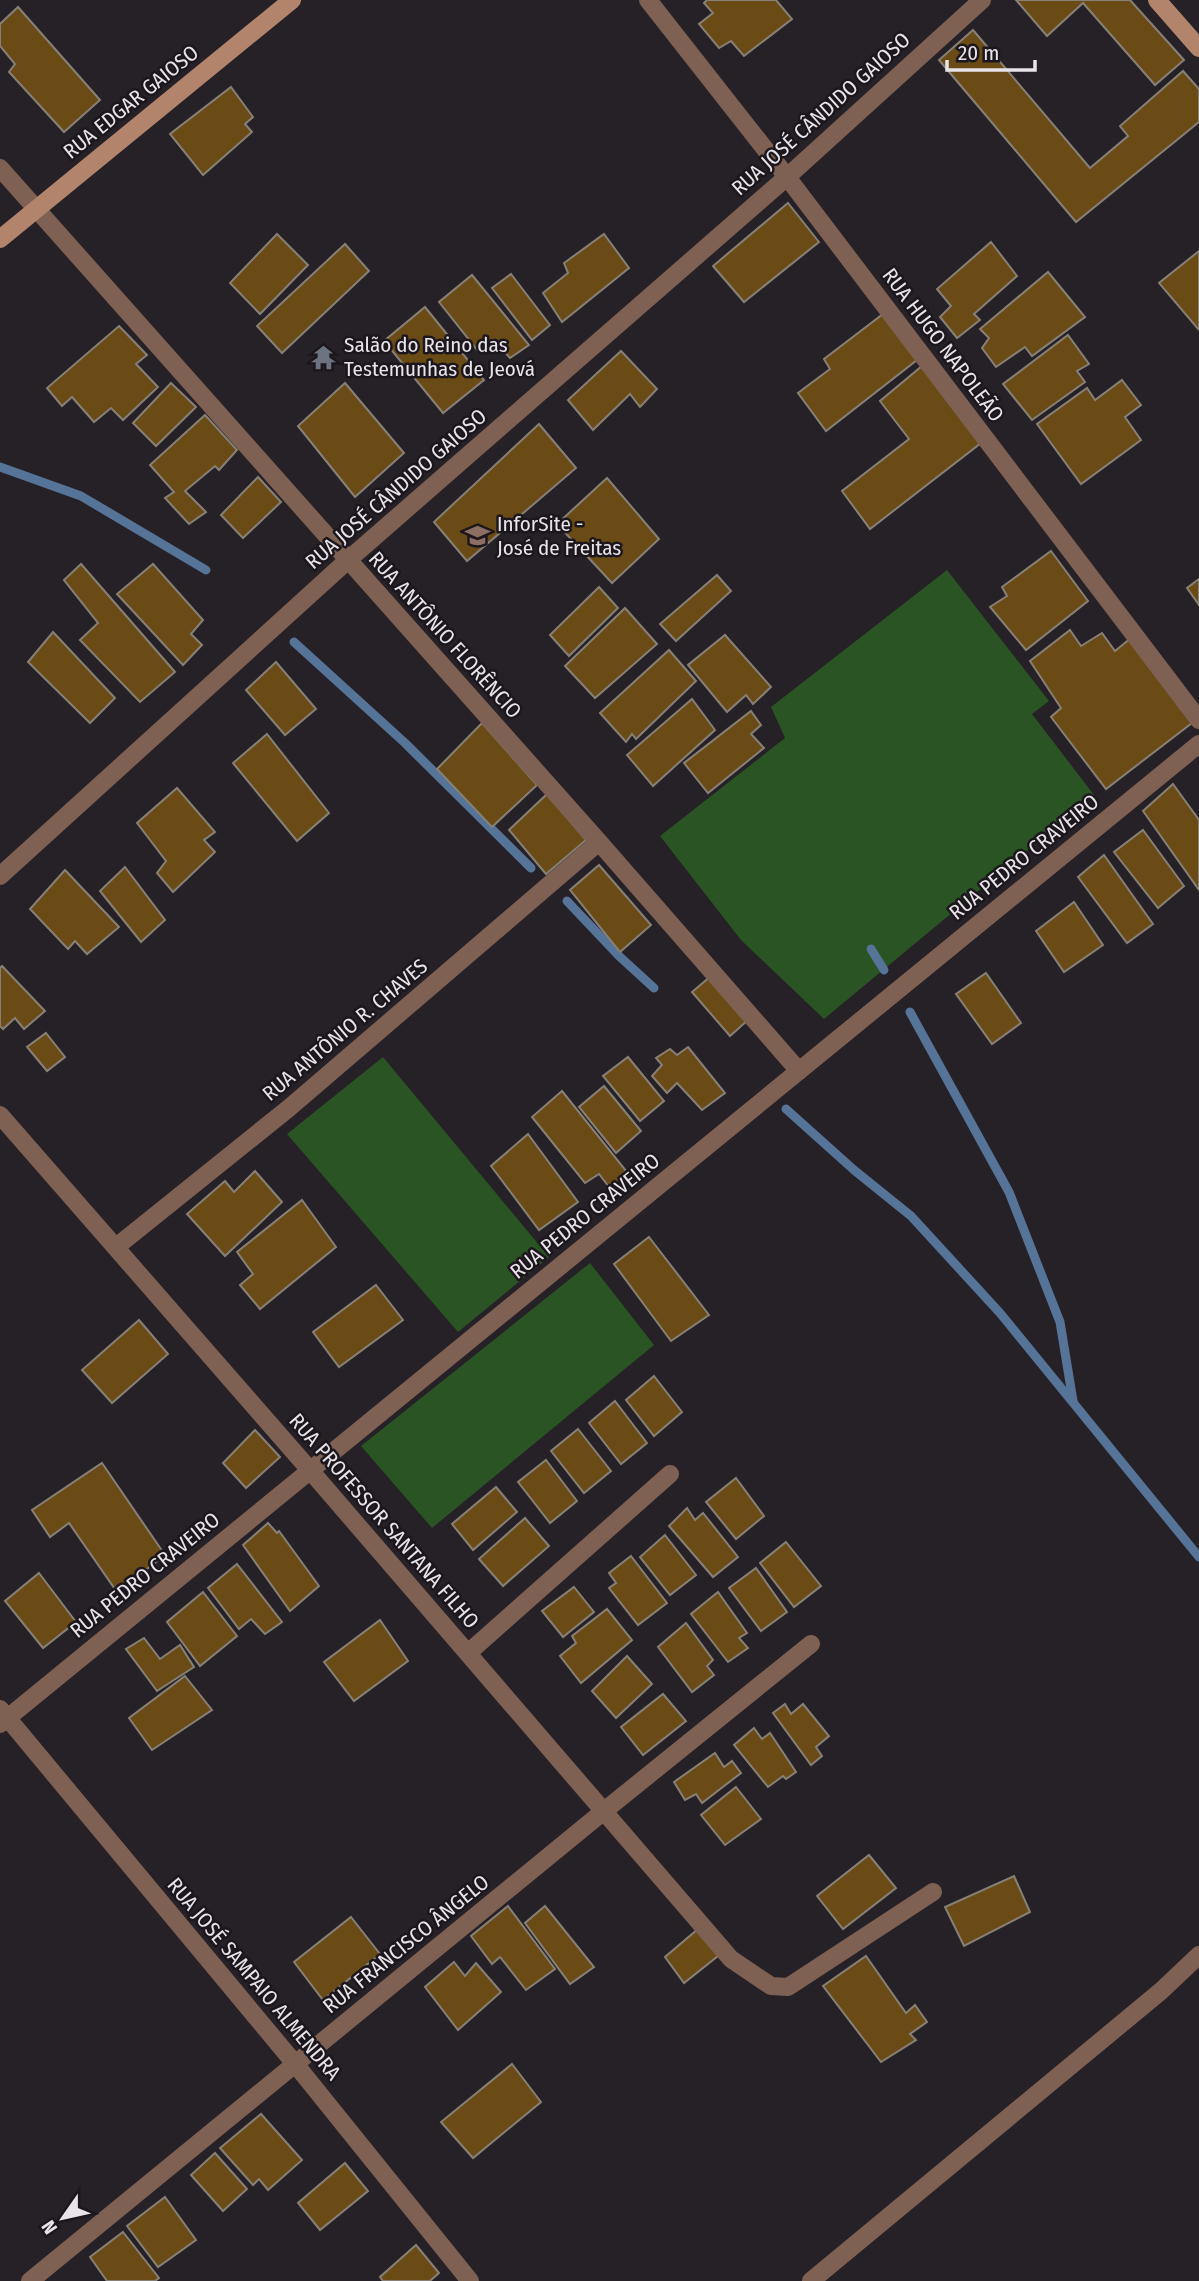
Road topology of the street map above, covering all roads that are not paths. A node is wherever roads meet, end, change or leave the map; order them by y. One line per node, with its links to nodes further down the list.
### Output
1 (292, 0): 8 (main road, RUA EDGAR GAIOSO)
2 (648, 0): 7 (street, RUA HUGO NAPOLEÃO)
3 (982, 0): 7 (street, RUA JOSÉ CÂNDIDO GAIOSO)
4 (1157, 0): 5 (main road)
5 (1199, 48)
6 (0, 168): 8 (street, RUA ANTÔNIO FLORÊNCIO)
7 (787, 177): 10 (street, RUA JOSÉ CÂNDIDO GAIOSO); 11 (street, RUA HUGO NAPOLEÃO)
8 (36, 209): 9 (main road, RUA EDGAR GAIOSO); 10 (street, RUA ANTÔNIO FLORÊNCIO)
9 (0, 239)
10 (348, 560): 13 (street, RUA ANTÔNIO FLORÊNCIO); 14 (street, RUA JOSÉ CÂNDIDO GAIOSO)
11 (1199, 720)
12 (1199, 744): 15 (street, RUA PEDRO CRAVEIRO)
13 (599, 842): 15 (street, RUA ANTÔNIO FLORÊNCIO); 17 (street, RUA ANTÔNIO R. CHAVES)
14 (0, 876)
15 (799, 1071): 18 (street, RUA PEDRO CRAVEIRO)
16 (0, 1115): 17 (street, RUA PROFESSOR SANTANA FILHO)
17 (116, 1247): 18 (street, RUA PROFESSOR SANTANA FILHO)
18 (309, 1469): 21 (street, RUA PROFESSOR SANTANA FILHO); 22 (street, RUA PEDRO CRAVEIRO)
19 (670, 1474): 21 (street)
20 (811, 1644): 23 (street, RUA FRANCISCO ÂNGELO)
21 (468, 1653): 23 (street, RUA PROFESSOR SANTANA FILHO)
22 (3, 1717): 26 (street, RUA JOSÉ SAMPAIO ALMENDRA)
23 (604, 1811): 24 (street, RUA PROFESSOR SANTANA FILHO); 26 (street, RUA FRANCISCO ÂNGELO)
24 (933, 1892)
25 (1199, 1955): 29 (street)
26 (296, 2064): 27 (street, RUA FRANCISCO ÂNGELO); 28 (street, RUA JOSÉ SAMPAIO ALMENDRA)
27 (30, 2281)
28 (470, 2281)
29 (811, 2281)

